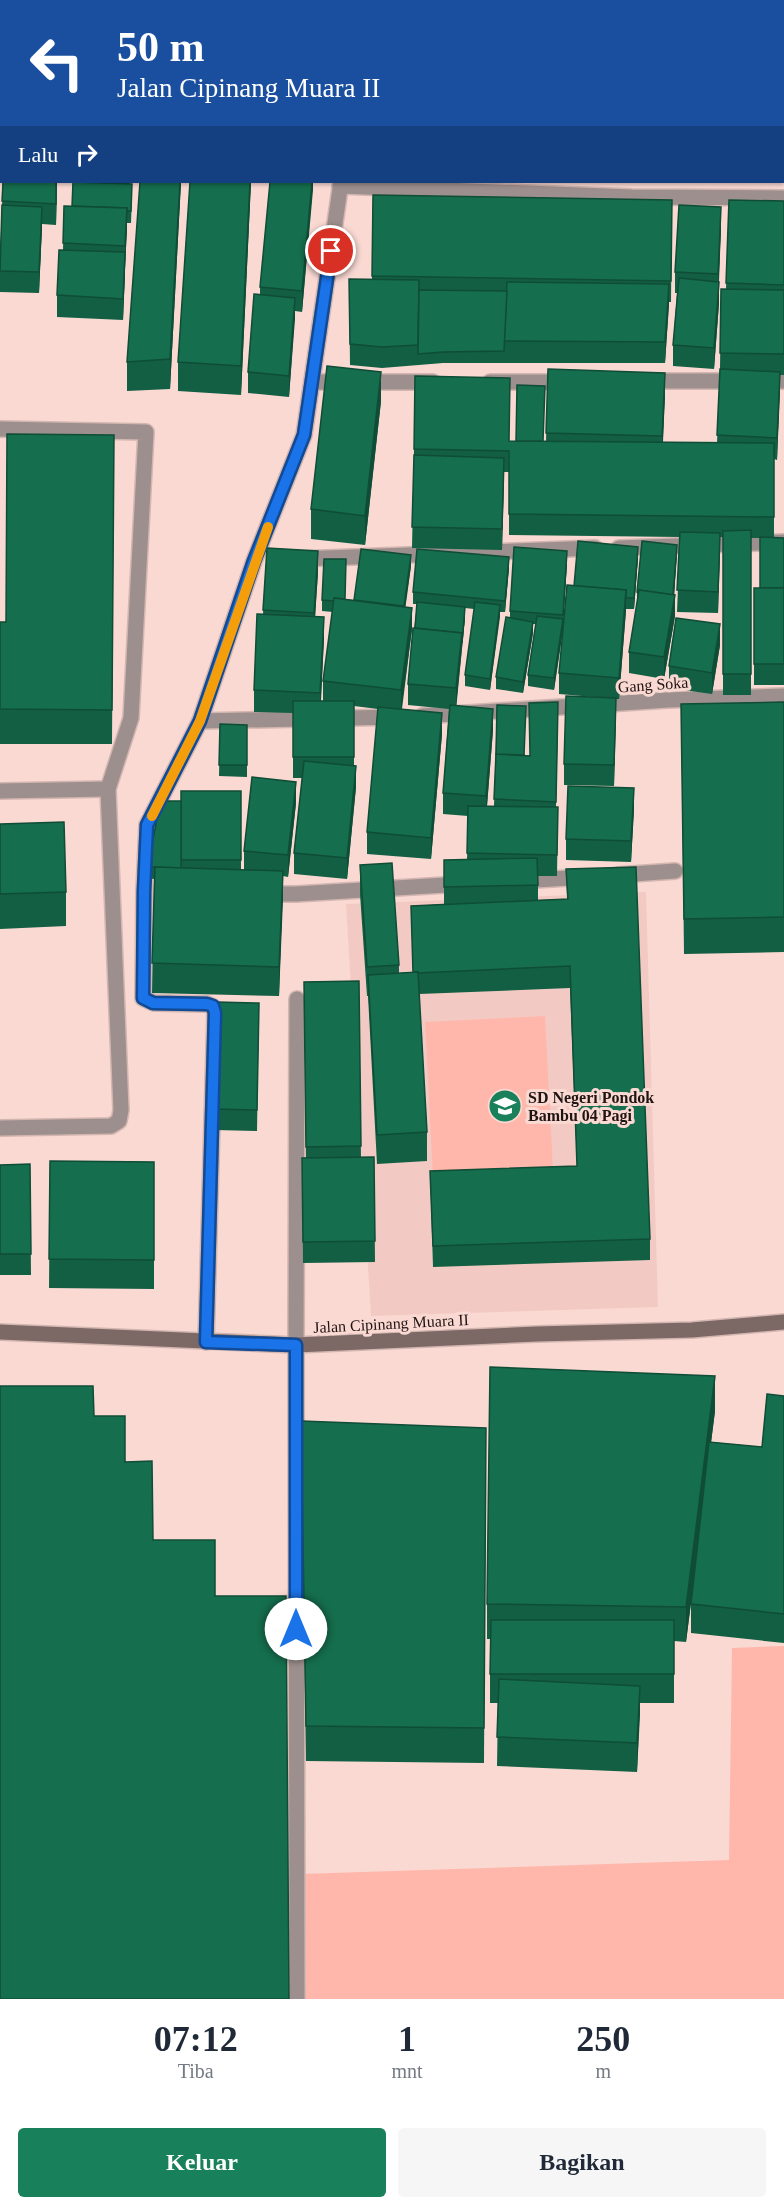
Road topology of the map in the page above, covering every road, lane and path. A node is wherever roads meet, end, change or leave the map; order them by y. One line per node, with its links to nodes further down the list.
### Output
1 (340, 184): 2 (street); 6 (street)
2 (784, 198)
3 (583, 381): 8 (street)
4 (631, 381): 5 (street)
5 (784, 381)
6 (312, 382): 7 (street); 11 (street)
7 (454, 382)
8 (477, 382)
9 (0, 429): 14 (street)
10 (784, 542): 11 (street)
11 (266, 560): 13 (street)
12 (784, 696): 13 (street, Gang Soka)
13 (200, 721): 24 (street)
14 (108, 789): 15 (street); 21 (street)
15 (0, 791)
16 (675, 871): 17 (street)
17 (509, 881)
18 (474, 884): 19 (street)
19 (249, 893)
20 (297, 999): 25 (street)
21 (0, 1128)
22 (784, 1322): 25 (street, Jalan Cipinang Muara II)
23 (0, 1332): 24 (street, Jalan Cipinang Muara II)
24 (206, 1342): 25 (street, Jalan Cipinang Muara II)
25 (296, 1345): 26 (street)
26 (297, 1999)

